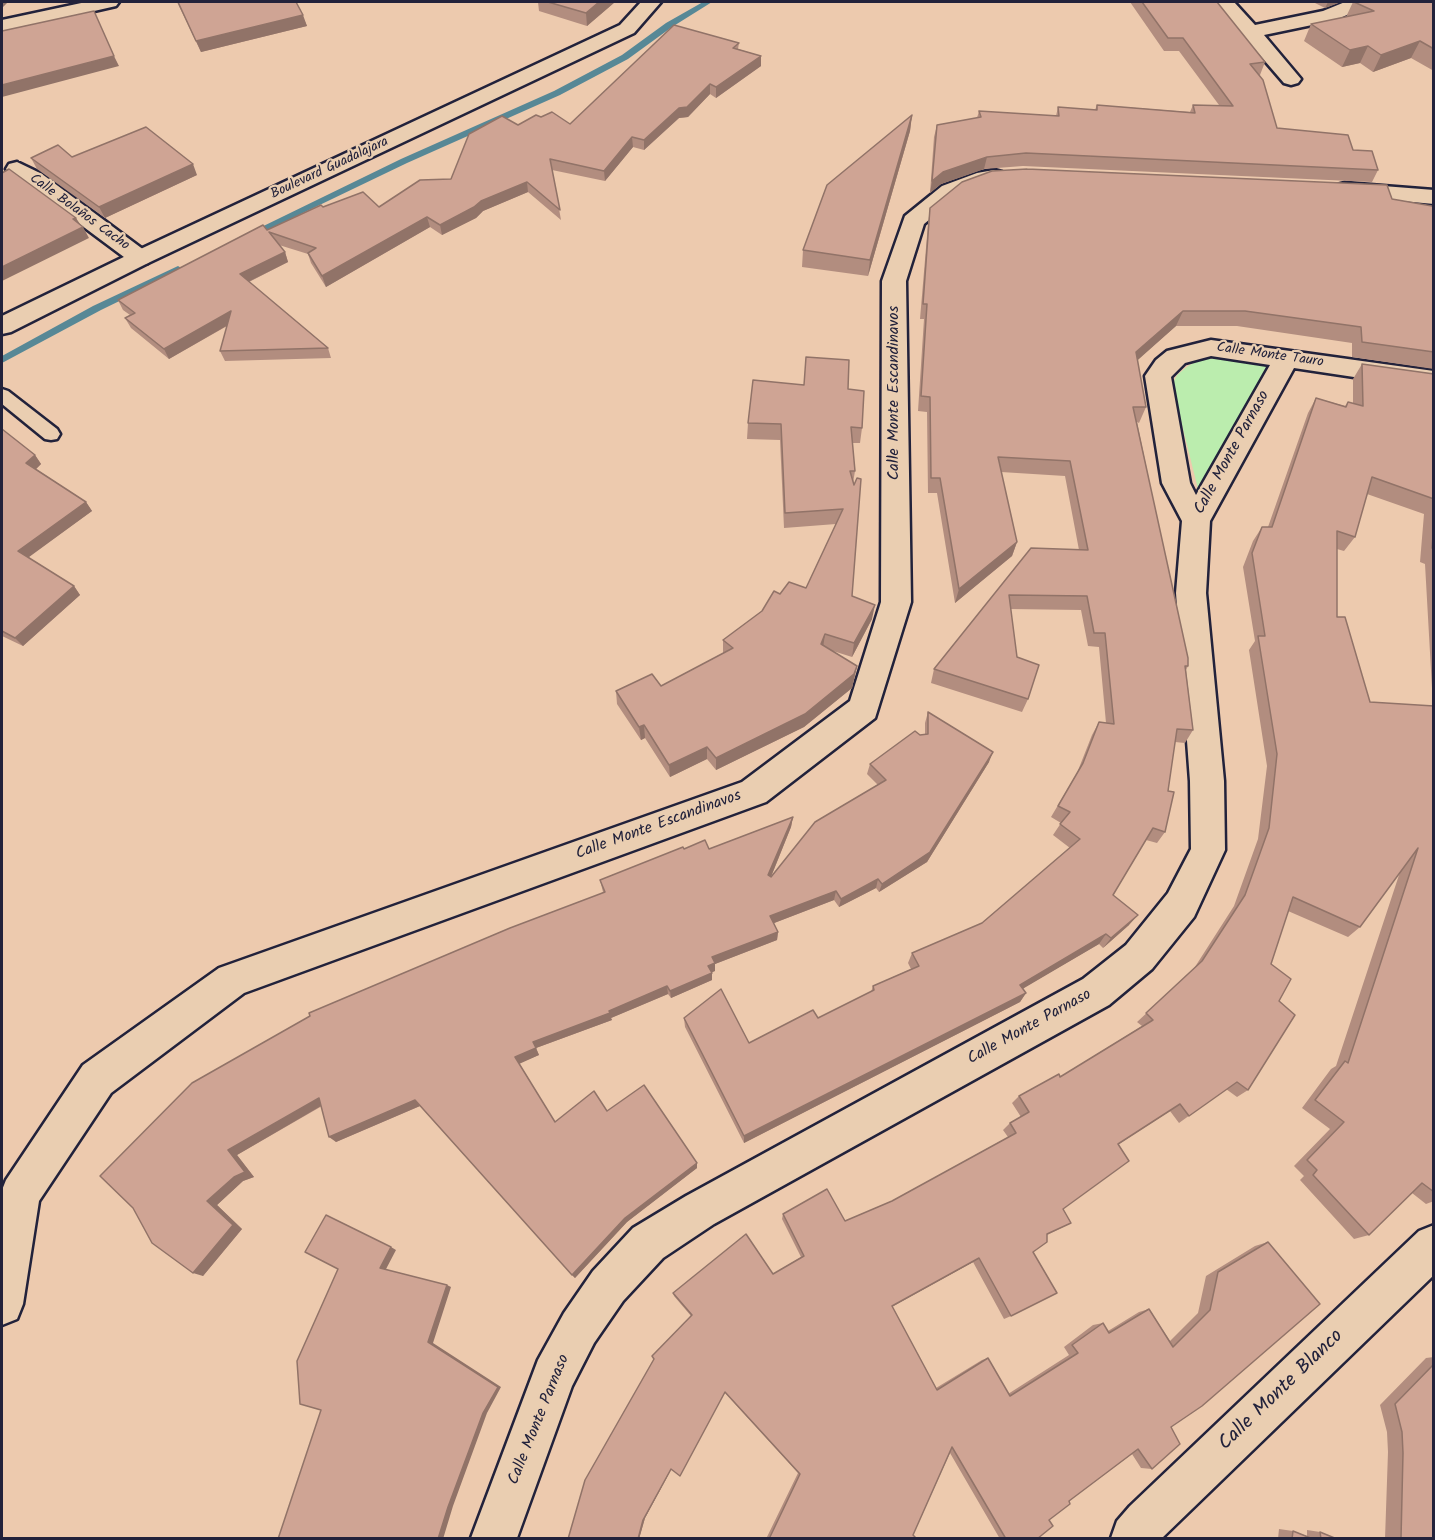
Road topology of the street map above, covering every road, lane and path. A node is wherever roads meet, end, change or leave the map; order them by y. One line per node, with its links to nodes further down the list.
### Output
1 (109, 2): 5 (street)
2 (651, 2): 12 (street, Boulevard Guadalajara)
3 (1224, 2): 6 (street)
4 (1359, 2): 6 (street)
5 (2, 26)
6 (1252, 33): 7 (street)
7 (1291, 79)
8 (17, 169): 12 (street, Calle Bolaños Cacho)
9 (1013, 176): 20 (street, Calle Monte Escandinavos)
10 (1325, 189): 11 (street)
11 (1434, 197)
12 (140, 258): 13 (street, Boulevard Guadalajara)
13 (2, 326)
14 (1287, 358): 15 (street, Calle Monte Tauro); 18 (street, Calle Monte Parnaso); 18 (street, Calle Monte Tauro)
15 (1434, 380)
16 (2, 395): 17 (lane)
17 (51, 434)
18 (1196, 521): 21 (street, Calle Monte Parnaso)
19 (1434, 1246): 22 (street, Calle Monte Blanco)
20 (2, 1300)
21 (494, 1539)
22 (1134, 1539)

